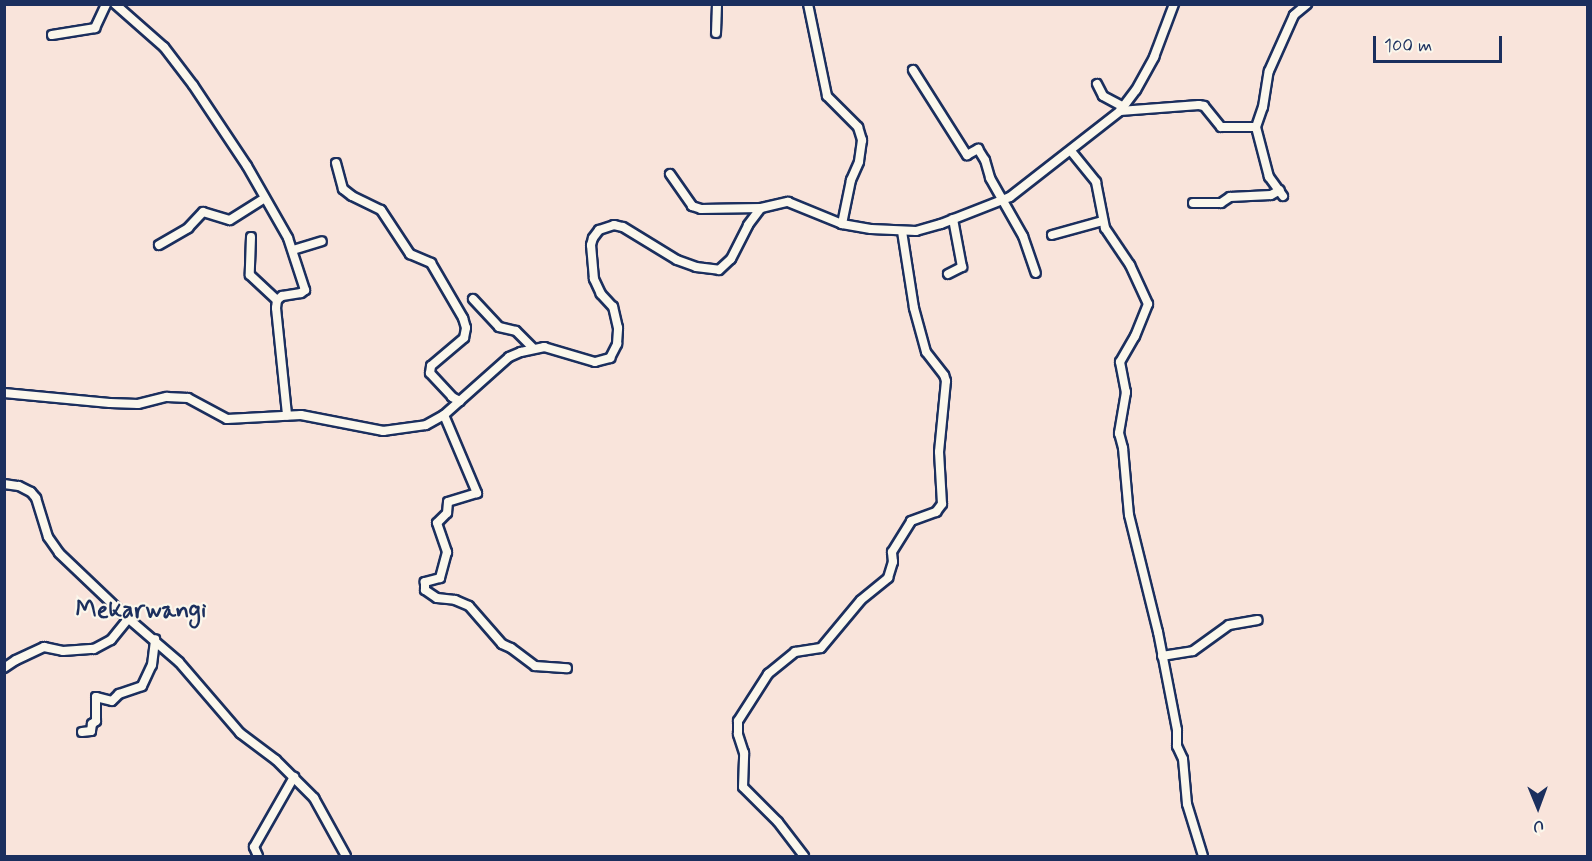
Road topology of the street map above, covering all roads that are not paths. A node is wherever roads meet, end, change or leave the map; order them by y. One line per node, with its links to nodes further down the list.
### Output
1 (106, 4): 8 (street)
2 (115, 4): 16 (street)
3 (717, 4): 7 (street)
4 (808, 4): 22 (street)
5 (1174, 4): 11 (street)
6 (1307, 4): 12 (street)
7 (716, 33)
8 (52, 35)
9 (913, 70): 17 (street)
10 (1097, 84): 11 (street)
11 (1121, 109): 12 (street); 13 (street)
12 (1256, 127): 18 (street)
13 (1071, 151): 17 (street); 21 (street)
14 (336, 163): 35 (street)
15 (670, 174): 19 (street)
16 (265, 198): 27 (street); 28 (street)
17 (1004, 201): 20 (street); 29 (street)
18 (1193, 203)
19 (761, 208): 22 (street); 33 (street)
20 (953, 219): 23 (street); 30 (street)
21 (1103, 221): 24 (street); 42 (street)
22 (842, 224): 23 (street)
23 (902, 231): 49 (street)
24 (1052, 235)
25 (251, 237): 32 (street)
26 (322, 241): 28 (street)
27 (159, 245)
28 (293, 250): 32 (street)
29 (1036, 273)
30 (948, 274)
31 (472, 299): 33 (street)
32 (277, 300): 36 (street)
33 (533, 348): 35 (street)
34 (4, 393): 36 (street)
35 (460, 401): 37 (street)
36 (287, 415): 37 (street)
37 (444, 415): 44 (street)
38 (4, 484): 39 (street)
39 (129, 618): 41 (street); 43 (street)
40 (1258, 620): 42 (street)
41 (155, 639): 45 (street); 46 (street)
42 (1162, 656): 50 (street)
43 (4, 668)
44 (567, 668)
45 (82, 732)
46 (294, 777): 47 (street); 48 (street)
47 (258, 856)
48 (346, 856)
49 (804, 856)
50 (1203, 856)

